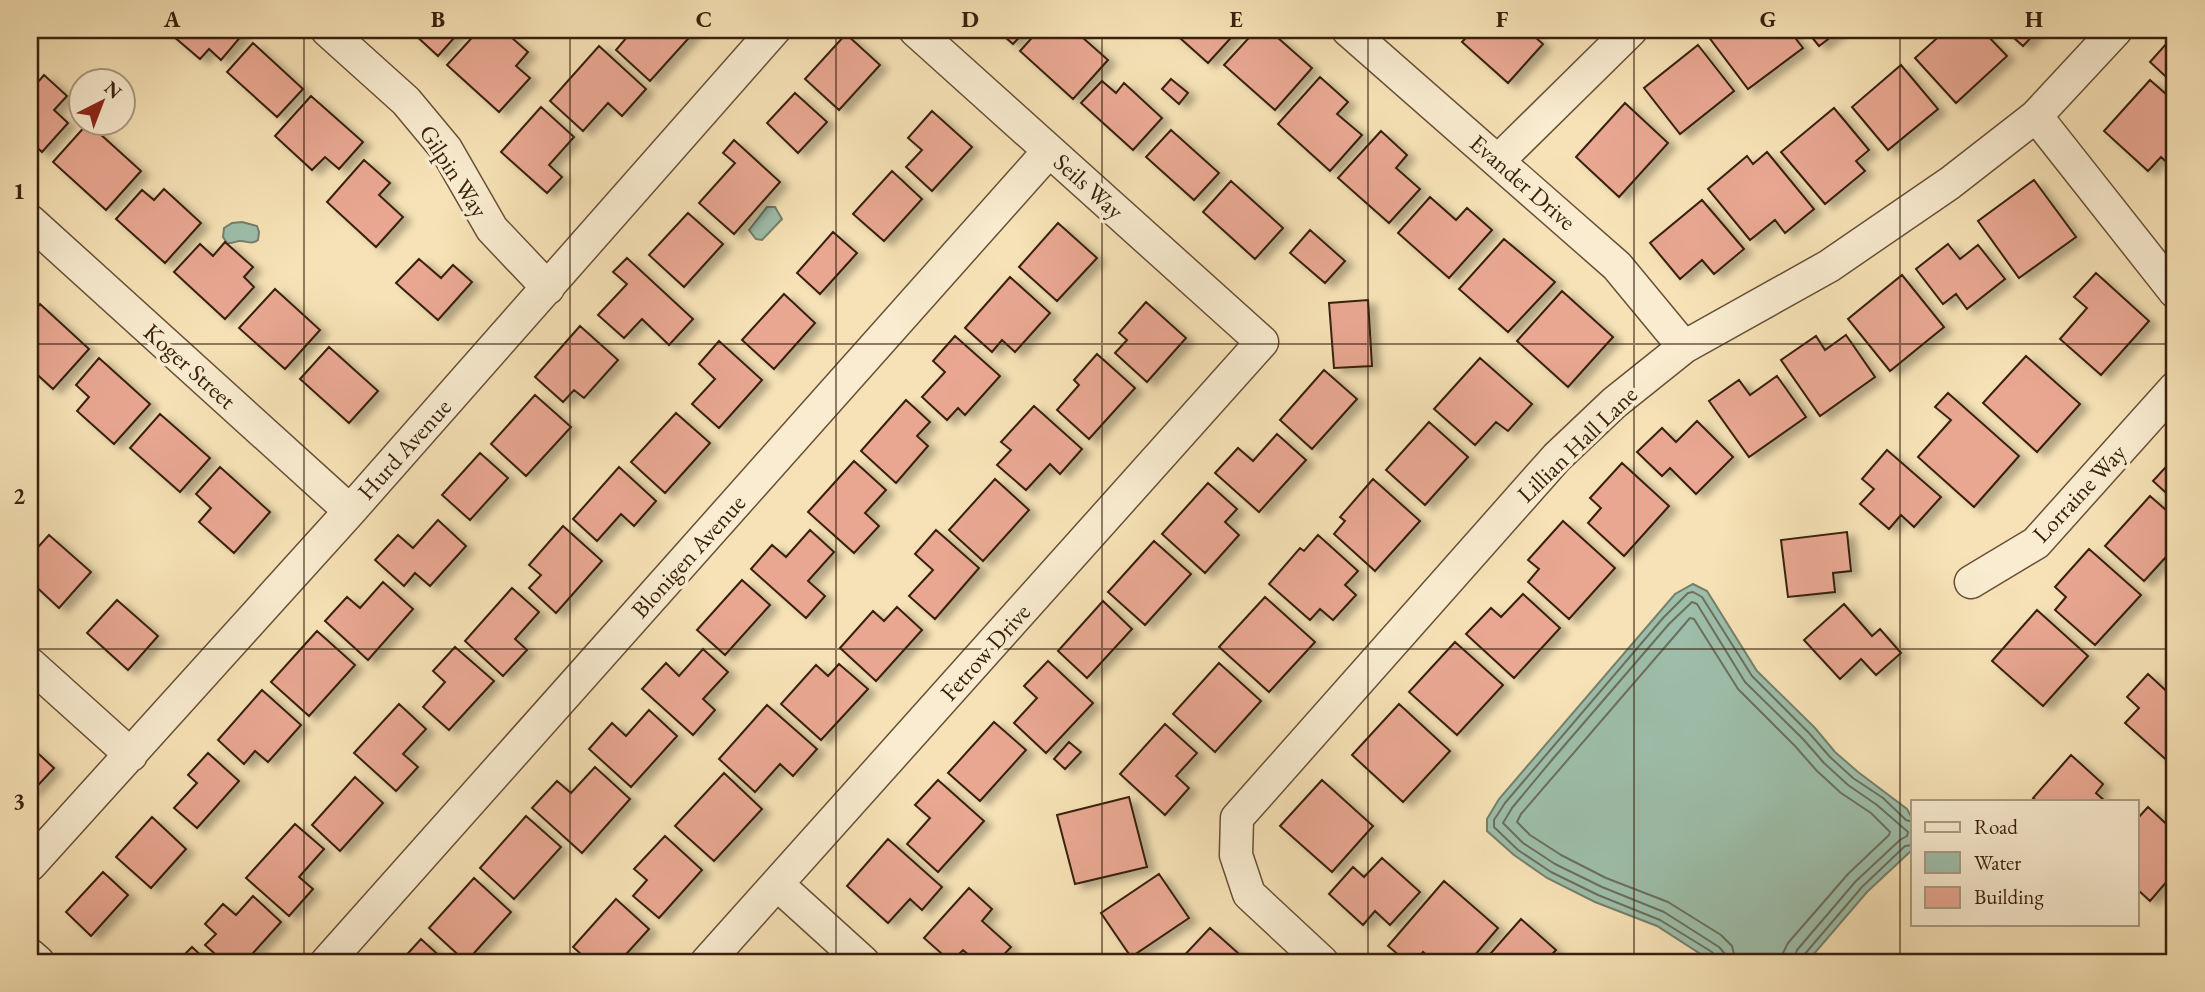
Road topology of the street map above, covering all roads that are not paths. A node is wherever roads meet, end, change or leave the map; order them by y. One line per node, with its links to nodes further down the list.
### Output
1 (327, 30): 11 (street, Gilpin Way)
2 (774, 30): 11 (street, Hurd Avenue)
3 (915, 30): 8 (street, Seils Way)
4 (1348, 30): 9 (street, Evander Drive)
5 (1632, 30): 9 (street)
6 (2116, 30): 7 (street, Lillian Hall Lane)
7 (2036, 117): 12 (street); 14 (street, Lillian Hall Lane)
8 (1049, 150): 13 (street, Seils Way); 24 (street, Blonigen Avenue)
9 (1499, 160): 14 (street, Evander Drive)
10 (30, 221): 16 (street, Koger Street)
11 (548, 288): 16 (street, Hurd Avenue)
12 (2175, 292)
13 (1262, 342): 21 (street, Fetrow Drive)
14 (1684, 347): 27 (street, Lillian Hall Lane)
15 (2175, 388): 17 (street, Lorraine Way)
16 (350, 510): 19 (street, Hurd Avenue)
17 (1971, 582)
18 (30, 664): 19 (street)
19 (131, 755): 20 (street, Hurd Avenue)
20 (30, 865)
21 (777, 884): 25 (street, Fetrow Drive); 26 (street)
22 (30, 955): 23 (street)
23 (38, 962)
24 (327, 962)
25 (707, 962)
26 (863, 962)
27 (1322, 962)

